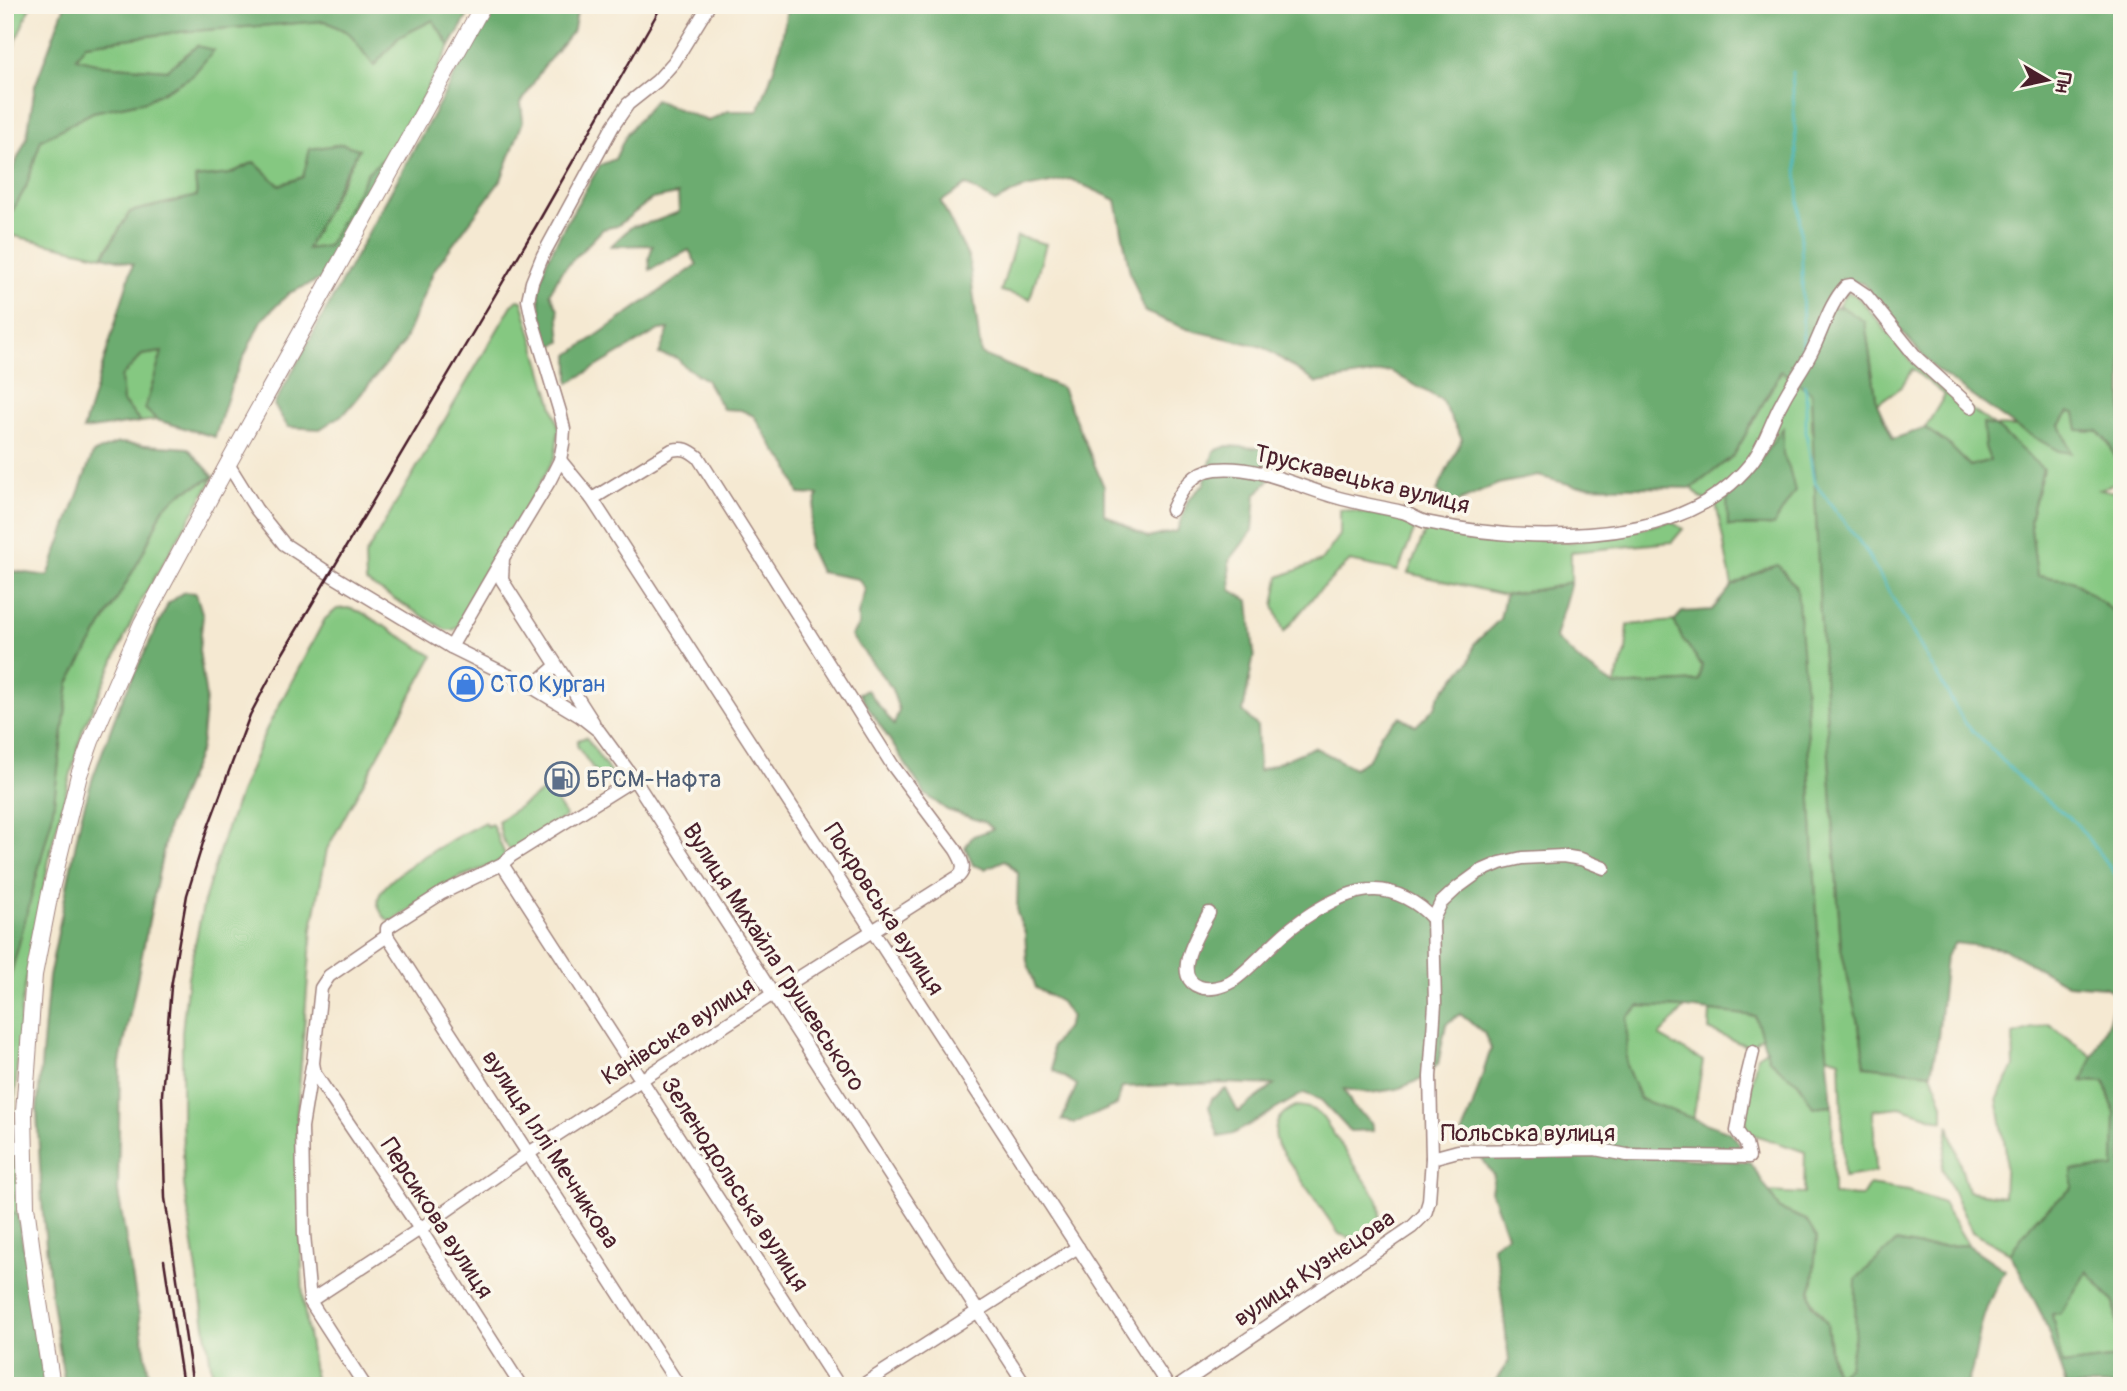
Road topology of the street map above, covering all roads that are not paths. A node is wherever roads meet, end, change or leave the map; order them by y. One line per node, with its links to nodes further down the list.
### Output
1 (483, 5): 5 (main road)
2 (709, 5): 4 (street)
3 (1970, 407): 7 (street, Трускавецька вулиця)
4 (560, 460): 6 (street, Покровська вулиця); 8 (street)
5 (228, 464): 9 (street, Вулиця Михайла Грушевського); 30 (main road)
6 (592, 499): 18 (street, Покровська вулиця); 18 (street, Канівська вулиця)
7 (1172, 510)
8 (503, 558): 9 (street); 10 (street)
9 (451, 647): 11 (street, Вулиця Михайла Грушевського)
10 (556, 666): 11 (street); 12 (street)
11 (532, 687): 12 (street, Вулиця Михайла Грушевського)
12 (599, 731): 13 (street, Вулиця Михайла Грушевського)
13 (634, 779): 14 (street); 20 (street, Вулиця Михайла Грушевського)
14 (502, 864): 19 (street); 23 (street, Зеленодольська вулиця)
15 (1604, 868): 17 (street)
16 (1209, 913): 17 (street)
17 (1433, 919): 25 (street, Польська вулиця)
18 (872, 930): 20 (street, Канівська вулиця); 27 (street, Покровська вулиця)
19 (387, 936): 22 (street); 24 (street, вулиця Іллі Мечникова)
20 (773, 994): 23 (street, Канівська вулиця); 29 (street, Вулиця Михайла Грушевського)
21 (1753, 1052): 25 (street, Польська вулиця)
22 (314, 1068): 26 (street, Персикова вулиця); 28 (street)
23 (643, 1080): 24 (street, Канівська вулиця); 34 (street, Зеленодольська вулиця)
24 (529, 1153): 26 (street, Канівська вулиця); 33 (street, вулиця Іллі Мечникова)
25 (1432, 1158): 38 (street, вулиця Кузнєцова)
26 (420, 1229): 28 (street, Канівська вулиця); 32 (street, Персикова вулиця)
27 (1078, 1247): 29 (street); 37 (street, Покровська вулиця)
28 (310, 1301): 31 (street)
29 (977, 1311): 35 (street); 36 (street, Вулиця Михайла Грушевського)
30 (52, 1386)
31 (365, 1386)
32 (521, 1386)
33 (679, 1386)
34 (839, 1386)
35 (861, 1386)
36 (1026, 1386)
37 (1168, 1386)
38 (1179, 1386)

